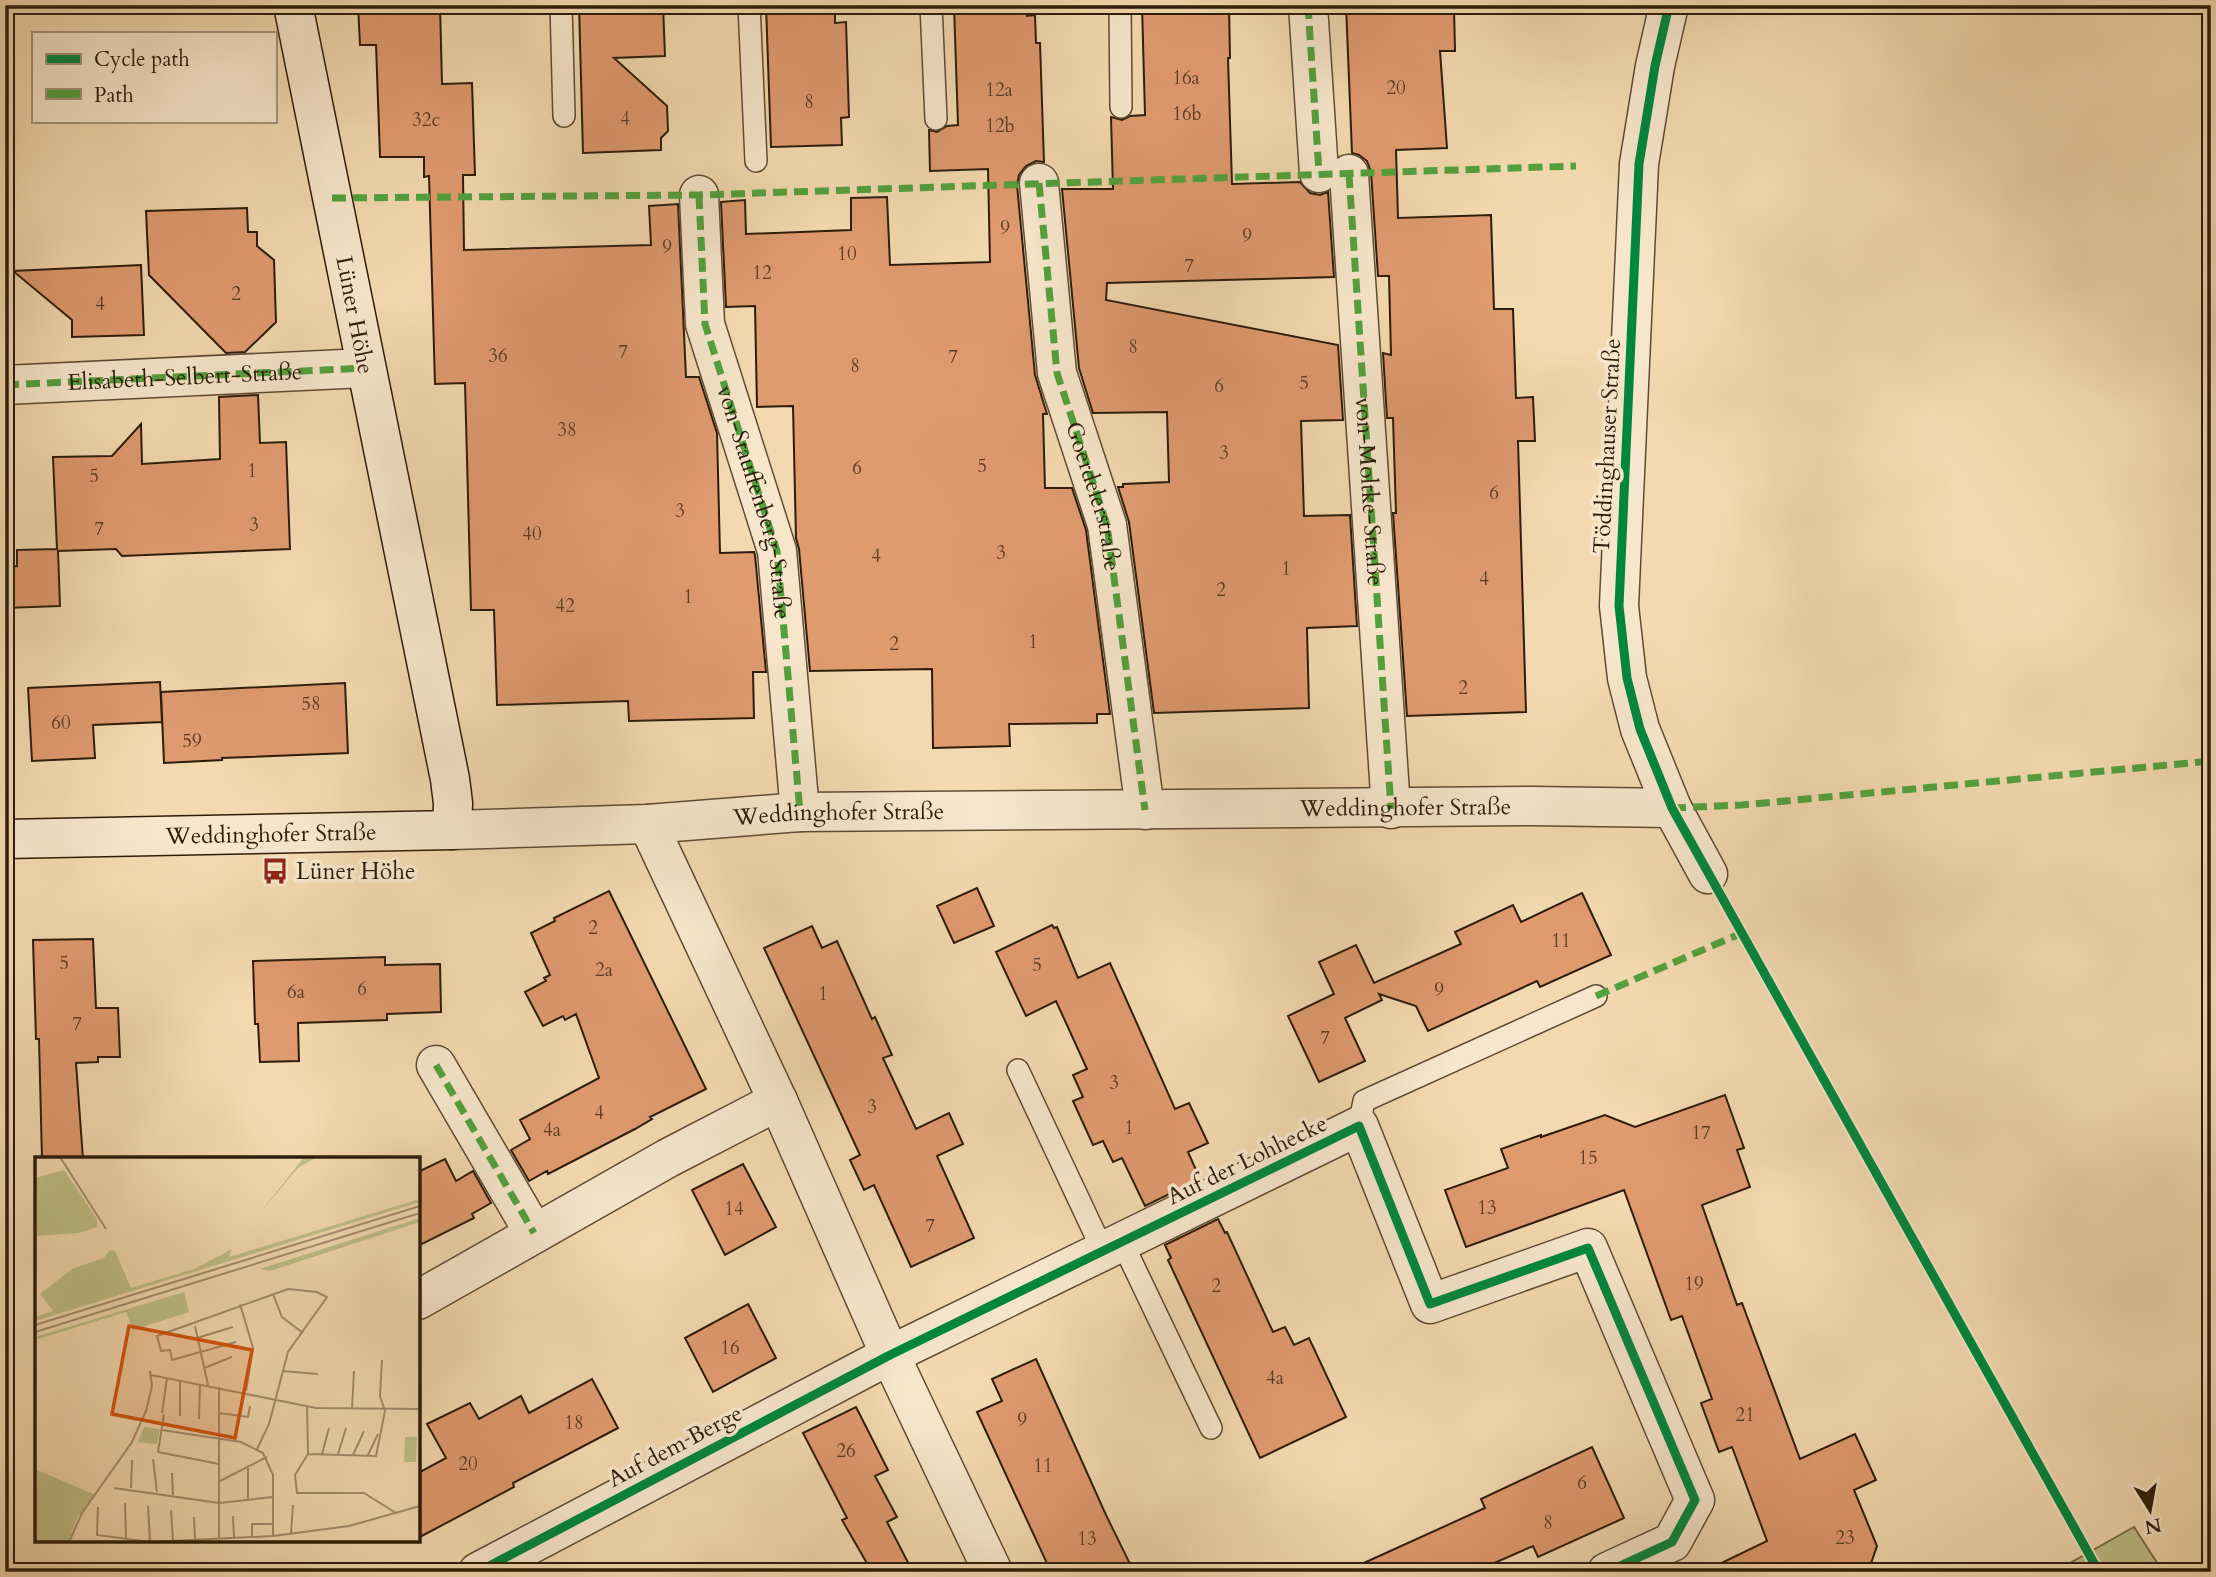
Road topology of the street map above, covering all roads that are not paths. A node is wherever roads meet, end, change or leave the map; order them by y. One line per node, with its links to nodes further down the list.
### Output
1 (293, 5): 14 (street, Lüner Höhe)
2 (561, 5): 9 (lane)
3 (749, 5): 11 (lane)
4 (931, 5): 10 (lane)
5 (1120, 5): 8 (lane)
6 (1308, 5): 17 (street, von-Moltke-Straße)
7 (1669, 5): 16 (street, Töddinghauser Straße)
8 (1122, 107)
9 (564, 116)
10 (936, 119)
11 (756, 160)
12 (1040, 183): 18 (street, Goerdelerstraße)
13 (699, 195): 19 (street, von-Stauffenberg-Straße)
14 (365, 368): 15 (street, Elisabeth-Selbert-Straße); 21 (street, Lüner Höhe)
15 (5, 386)
16 (1672, 808): 17 (street, Weddinghofer Straße); 23 (street, Töddinghauser Straße)
17 (1391, 809): 18 (street, Weddinghofer Straße)
18 (1145, 810): 19 (street, Weddinghofer Straße)
19 (800, 812): 20 (street, Weddinghofer Straße)
20 (648, 824): 21 (street, Weddinghofer Straße); 27 (street)
21 (452, 830): 22 (street, Weddinghofer Straße)
22 (5, 839)
23 (1709, 874)
24 (1596, 996): 28 (lane)
25 (436, 1065): 29 (street)
26 (1018, 1070): 30 (lane)
27 (778, 1101): 29 (street); 32 (street)
28 (1359, 1126): 30 (street, Auf der Lohhecke); 36 (street, Auf der Lohhecke)
29 (534, 1233): 31 (street)
30 (1112, 1246): 32 (street, Auf der Lohhecke); 33 (lane)
31 (420, 1299)
32 (890, 1355): 34 (street, Auf dem Berge); 35 (street)
33 (1211, 1428)
34 (478, 1572)
35 (993, 1572)
36 (1606, 1572)

